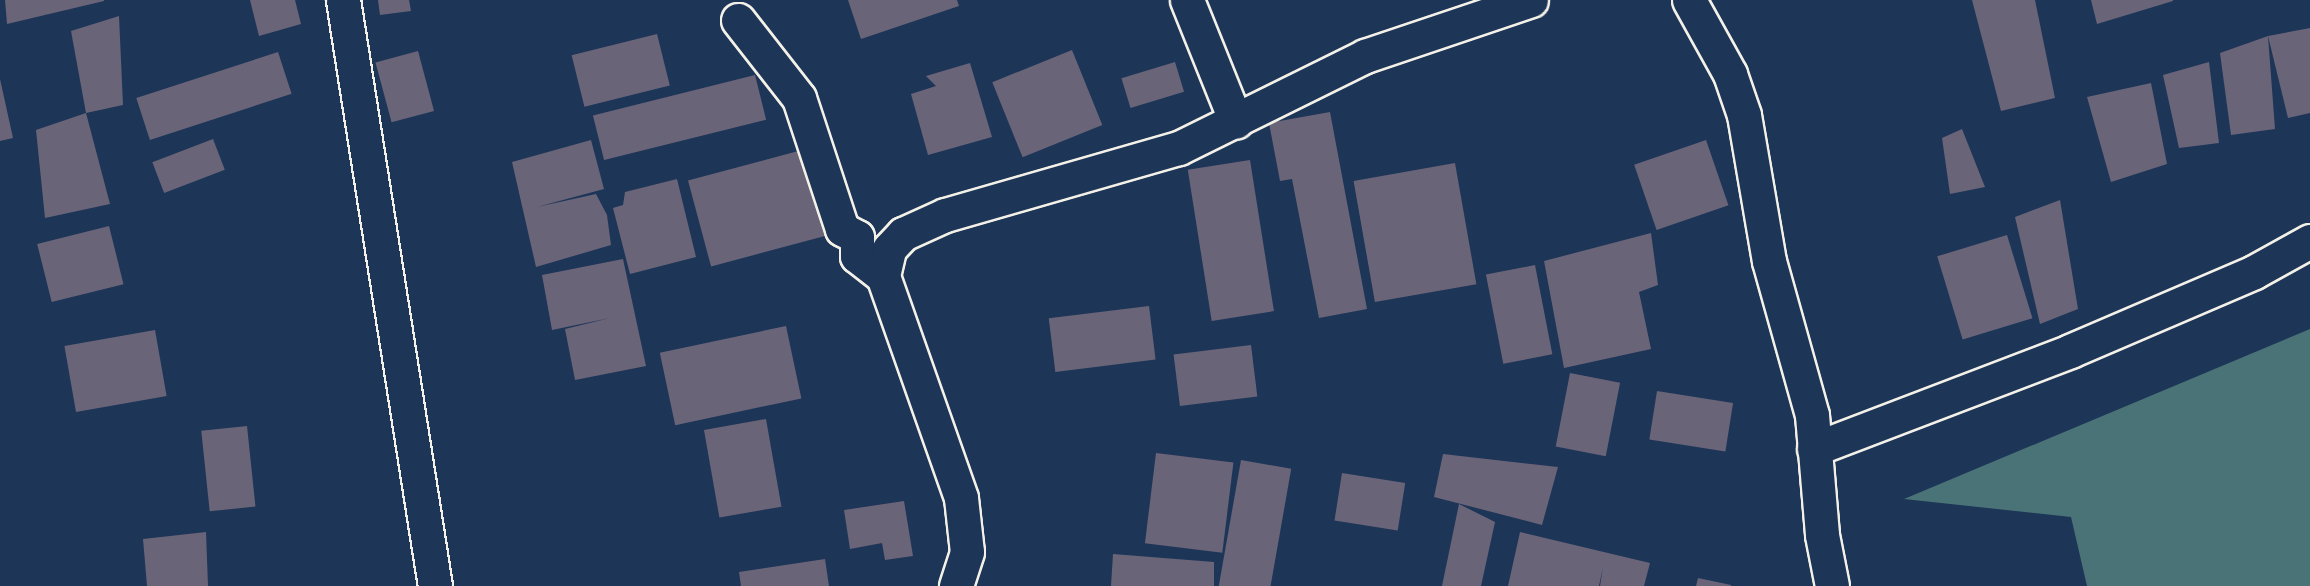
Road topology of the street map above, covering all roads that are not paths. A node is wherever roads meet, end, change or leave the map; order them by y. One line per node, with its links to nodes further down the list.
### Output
1 (343, 0): 10 (street)
2 (1187, 0): 6 (street)
3 (1531, 0): 6 (street)
4 (1689, 0): 9 (street)
5 (738, 20): 8 (street)
6 (1236, 122): 8 (street)
7 (2310, 241): 9 (street)
8 (883, 276): 11 (street)
9 (1814, 449): 12 (street)
10 (435, 586)
11 (956, 586)
12 (1832, 586)

